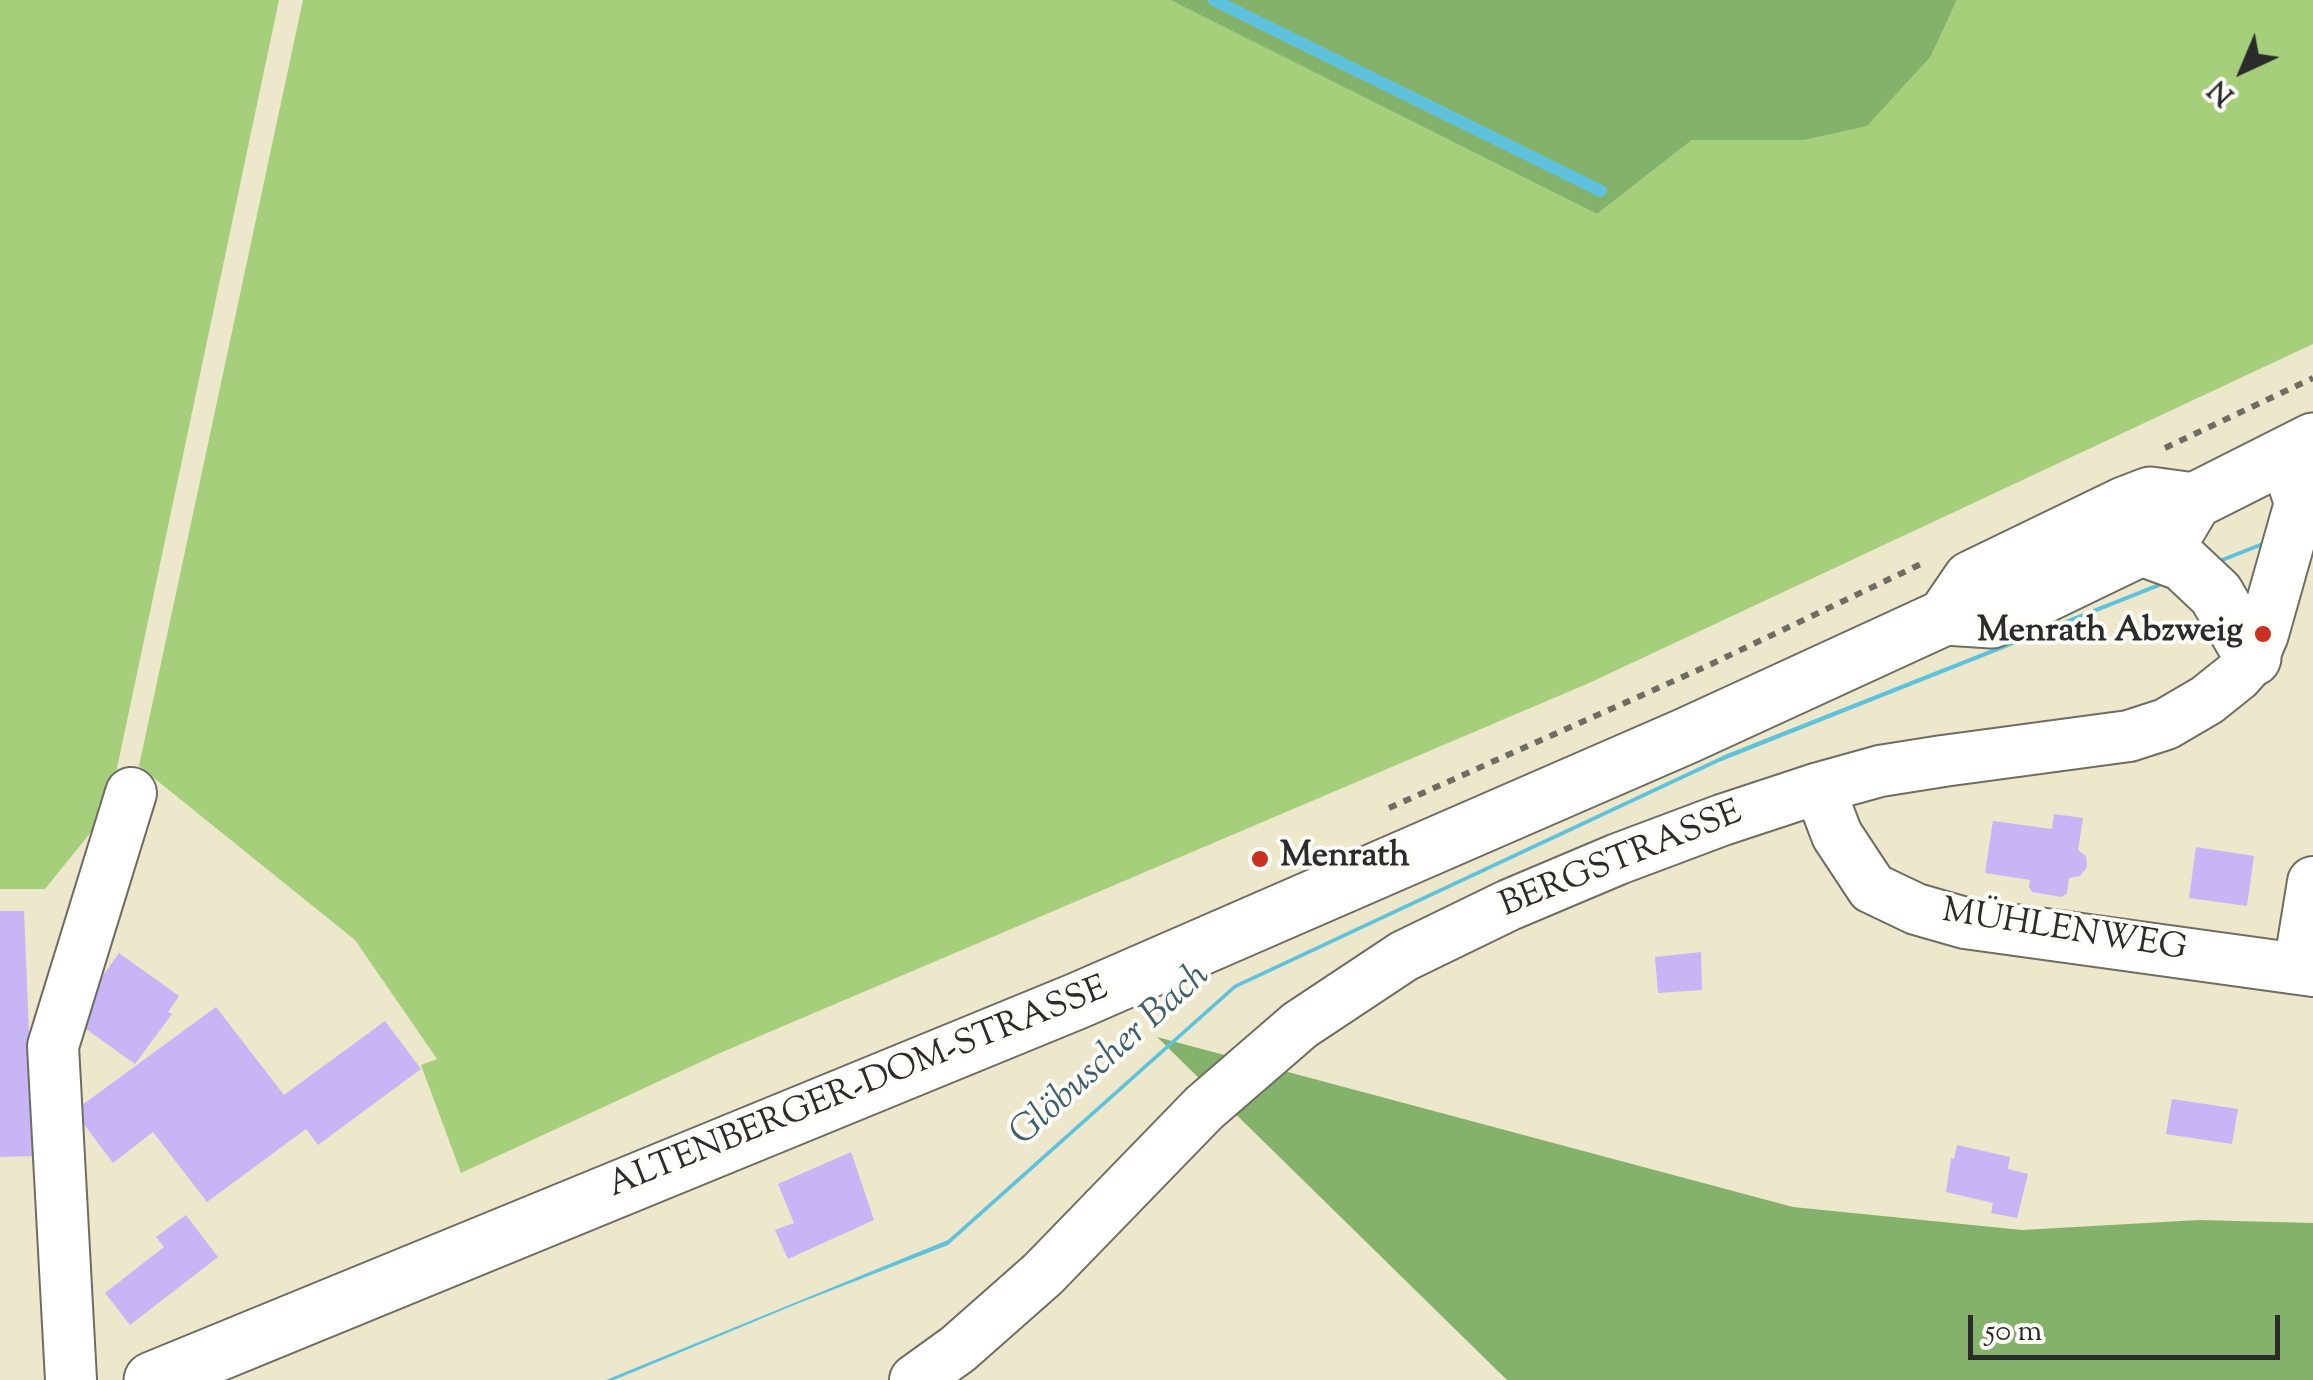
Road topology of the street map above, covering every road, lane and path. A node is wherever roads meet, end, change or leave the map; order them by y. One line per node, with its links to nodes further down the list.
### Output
1 (2313, 378): 3 (path)
2 (2298, 448): 4 (main road, ALTENBERGER-DOM-STRASSE); 8 (street, BERGSTRASSE)
3 (2149, 456)
4 (2194, 501): 5 (main road, ALTENBERGER-DOM-STRASSE); 7 (main road, ALTENBERGER-DOM-STRASSE)
5 (2142, 548): 7 (main road, ALTENBERGER-DOM-STRASSE); 8 (main road)
6 (1937, 556): 11 (path)
7 (1944, 617): 15 (main road, ALTENBERGER-DOM-STRASSE)
8 (2253, 658): 9 (street, BERGSTRASSE)
9 (1819, 788): 13 (street, MÜHLENWEG); 16 (street, BERGSTRASSE)
10 (131, 792): 14 (street)
11 (1378, 813)
12 (2313, 882): 13 (street)
13 (2306, 969)
14 (71, 1380)
15 (152, 1380)
16 (915, 1380)

